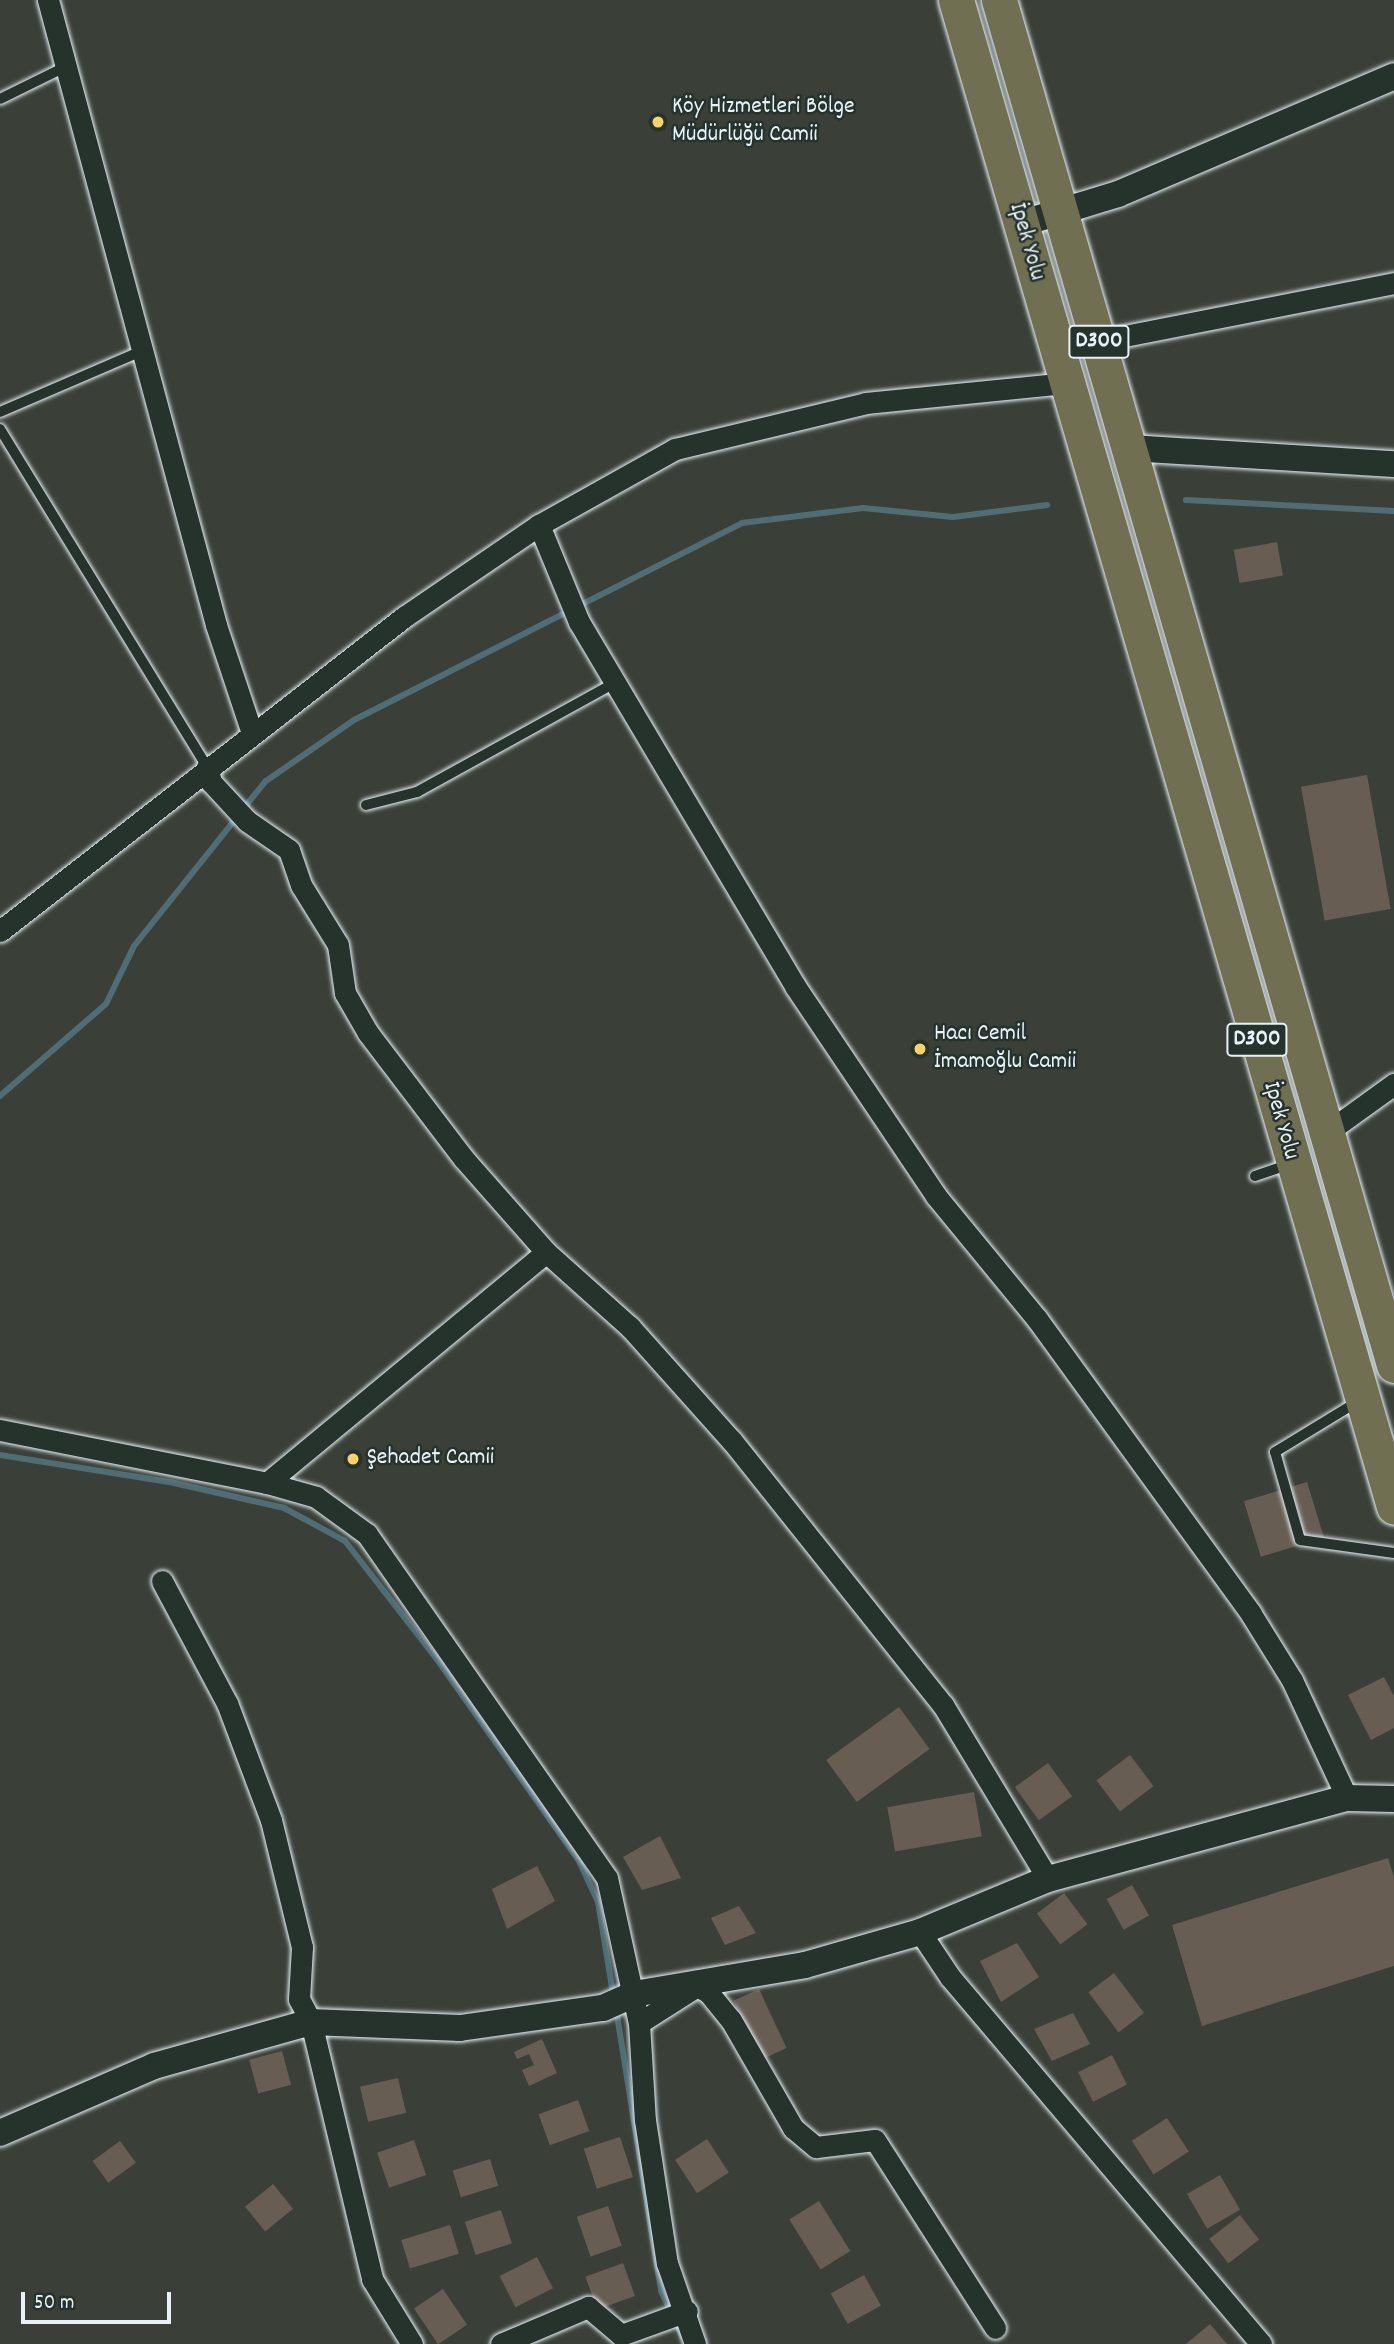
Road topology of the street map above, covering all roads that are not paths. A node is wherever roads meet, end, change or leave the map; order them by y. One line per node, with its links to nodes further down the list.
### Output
1 (48, 0): 4 (street)
2 (956, 0): 8 (highway, İpek Yolu / D300)
3 (999, 0): 7 (highway, İpek Yolu / D300)
4 (65, 67): 6 (lane); 11 (street)
5 (1394, 76): 7 (street)
6 (0, 99)
7 (1059, 211): 8 (street); 10 (highway, İpek Yolu / D300)
8 (1020, 224): 12 (highway, İpek Yolu / D300)
9 (1394, 283): 10 (street)
10 (1099, 341): 15 (highway, İpek Yolu / D300)
11 (144, 350): 13 (lane); 19 (street)
12 (1067, 383): 17 (street); 25 (highway, İpek Yolu / D300)
13 (0, 412)
14 (0, 429): 20 (lane)
15 (1134, 461): 16 (street); 24 (highway, İpek Yolu / D300)
16 (1394, 464)
17 (539, 525): 18 (street); 19 (street)
18 (616, 682): 21 (lane); 35 (street)
19 (252, 733): 20 (street)
20 (207, 767): 22 (street); 27 (street)
21 (366, 805)
22 (0, 931)
23 (1394, 1084): 24 (street)
24 (1326, 1133): 28 (highway, İpek Yolu / D300)
25 (1293, 1163): 26 (lane); 29 (highway, İpek Yolu / D300)
26 (1255, 1176)
27 (545, 1252): 31 (street); 37 (street)
28 (1394, 1365)
29 (1363, 1398): 32 (highway, İpek Yolu / D300); 33 (lane)
30 (0, 1430): 31 (street)
31 (267, 1483): 39 (street)
32 (1394, 1507)
33 (1394, 1553)
34 (162, 1581): 40 (street)
35 (1348, 1798): 36 (street); 37 (street)
36 (1394, 1798)
37 (1048, 1879): 38 (street)
38 (920, 1932): 39 (street); 48 (street)
39 (634, 1994): 40 (street); 41 (street)
40 (312, 2022): 42 (street); 45 (street)
41 (639, 2022): 43 (street); 44 (street)
42 (0, 2133)
43 (677, 2314): 46 (street); 47 (street)
44 (995, 2328)
45 (412, 2344)
46 (501, 2344)
47 (695, 2344)
48 (1261, 2344)

